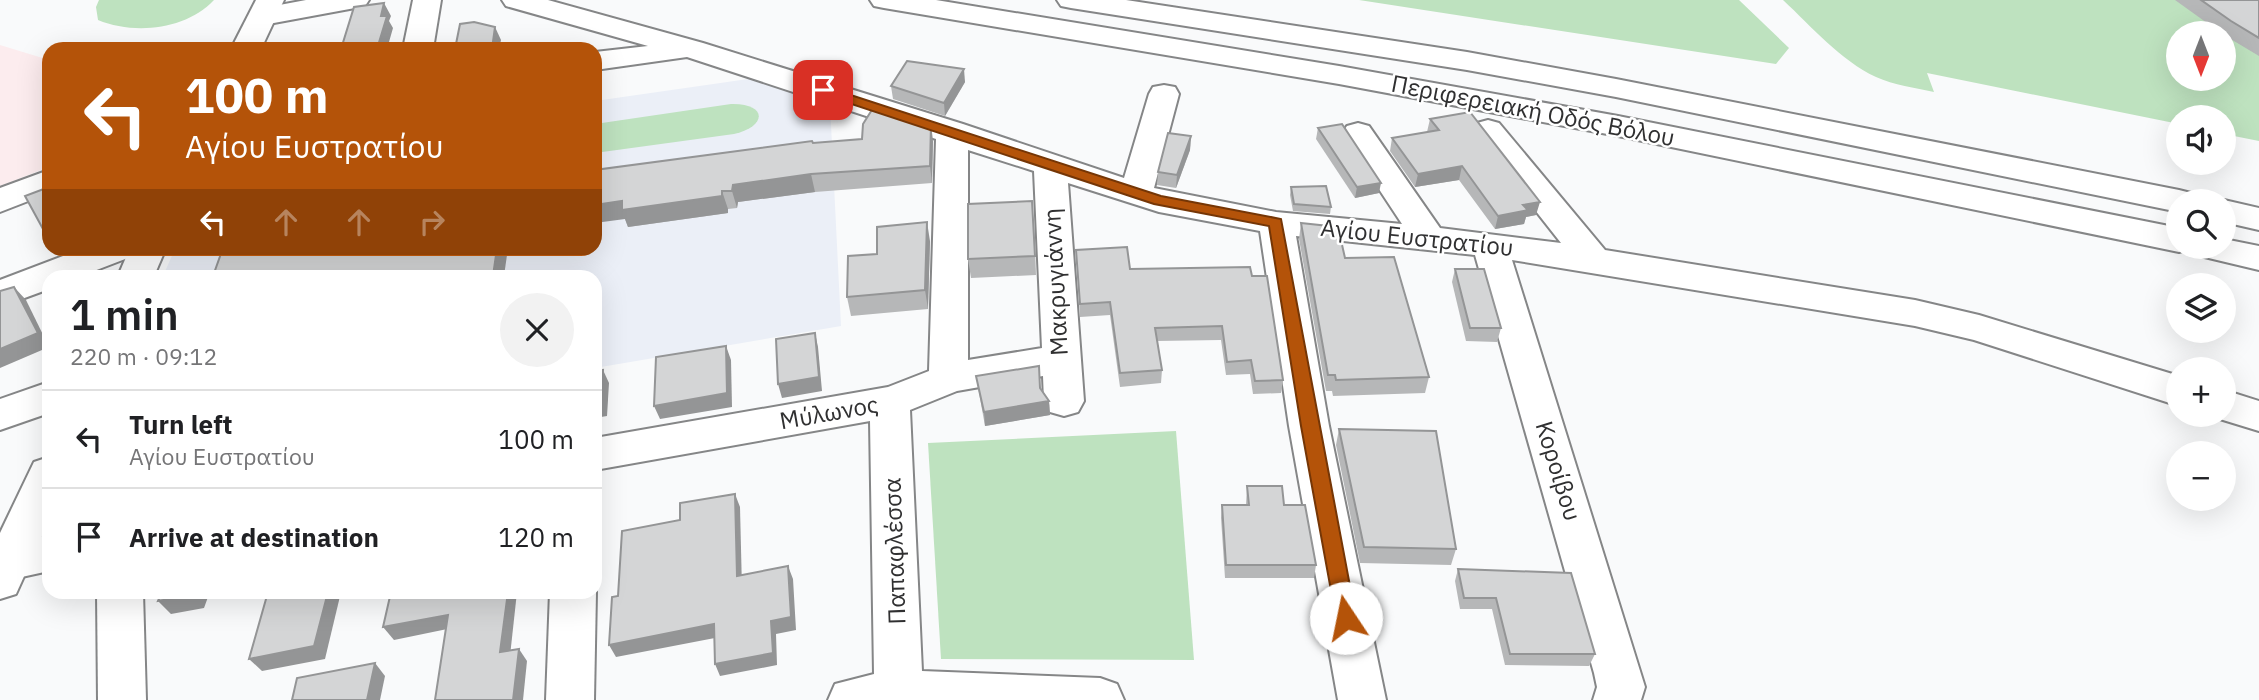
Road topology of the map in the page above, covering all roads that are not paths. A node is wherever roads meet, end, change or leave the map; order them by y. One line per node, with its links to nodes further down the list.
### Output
1 (355, 0): 6 (street)
2 (427, 0): 9 (street)
3 (516, 0): 10 (street, Αγίου Ευστρατίου)
4 (884, 0): 24 (street, Περιφερειακή Οδός Βόλου)
5 (1071, 0): 19 (street, Περιφερειακή Οδός Βόλου)
6 (258, 5): 7 (street); 8 (street)
7 (226, 42)
8 (248, 42)
9 (419, 42)
10 (693, 49): 11 (street); 14 (street, Αγίου Ευστρατίου)
11 (602, 60)
12 (1164, 94): 18 (street)
13 (1488, 130): 30 (street)
14 (952, 131): 16 (street, Αγίου Ευστρατίου); 35 (street)
15 (1358, 133): 25 (street)
16 (1050, 164): 18 (street, Αγίου Ευστρατίου); 34 (street, Μακρυγιάννη)
17 (42, 183): 20 (street)
18 (1136, 193): 23 (street, Αγίου Ευστρατίου)
19 (2166, 198)
20 (0, 201)
21 (2236, 214): 22 (street)
22 (2259, 219)
23 (1276, 223): 25 (street, Αγίου Ευστρατίου); 54 (street)
24 (2166, 237)
25 (1429, 238): 26 (street, Αγίου Ευστρατίου)
26 (1490, 245): 30 (street, Αγίου Ευστρατίου); 49 (street, Κοροίβου)
27 (2236, 253): 29 (street)
28 (99, 256): 31 (street)
29 (2259, 258)
30 (1594, 260): 36 (street, Αγίου Ευστρατίου)
31 (61, 270)
32 (42, 277): 33 (street)
33 (0, 293)
34 (1060, 359): 35 (street, Μύλωνος); 38 (street, Μακρυγιάννη)
35 (948, 378): 39 (street, Μύλωνος)
36 (2166, 387)
37 (42, 400): 41 (street)
38 (1064, 401)
39 (890, 402): 43 (street, Μύλωνος); 48 (street, Παπαφλέσσα)
40 (2236, 409): 42 (street)
41 (0, 415)
42 (2259, 416)
43 (602, 453)
44 (42, 495): 45 (street)
45 (19, 564)
46 (120, 599): 50 (street)
47 (573, 599): 51 (street)
48 (899, 696): 52 (street); 53 (street)
49 (1618, 699)
50 (122, 700)
51 (570, 700)
52 (852, 700)
53 (1100, 700)
54 (1362, 700)

